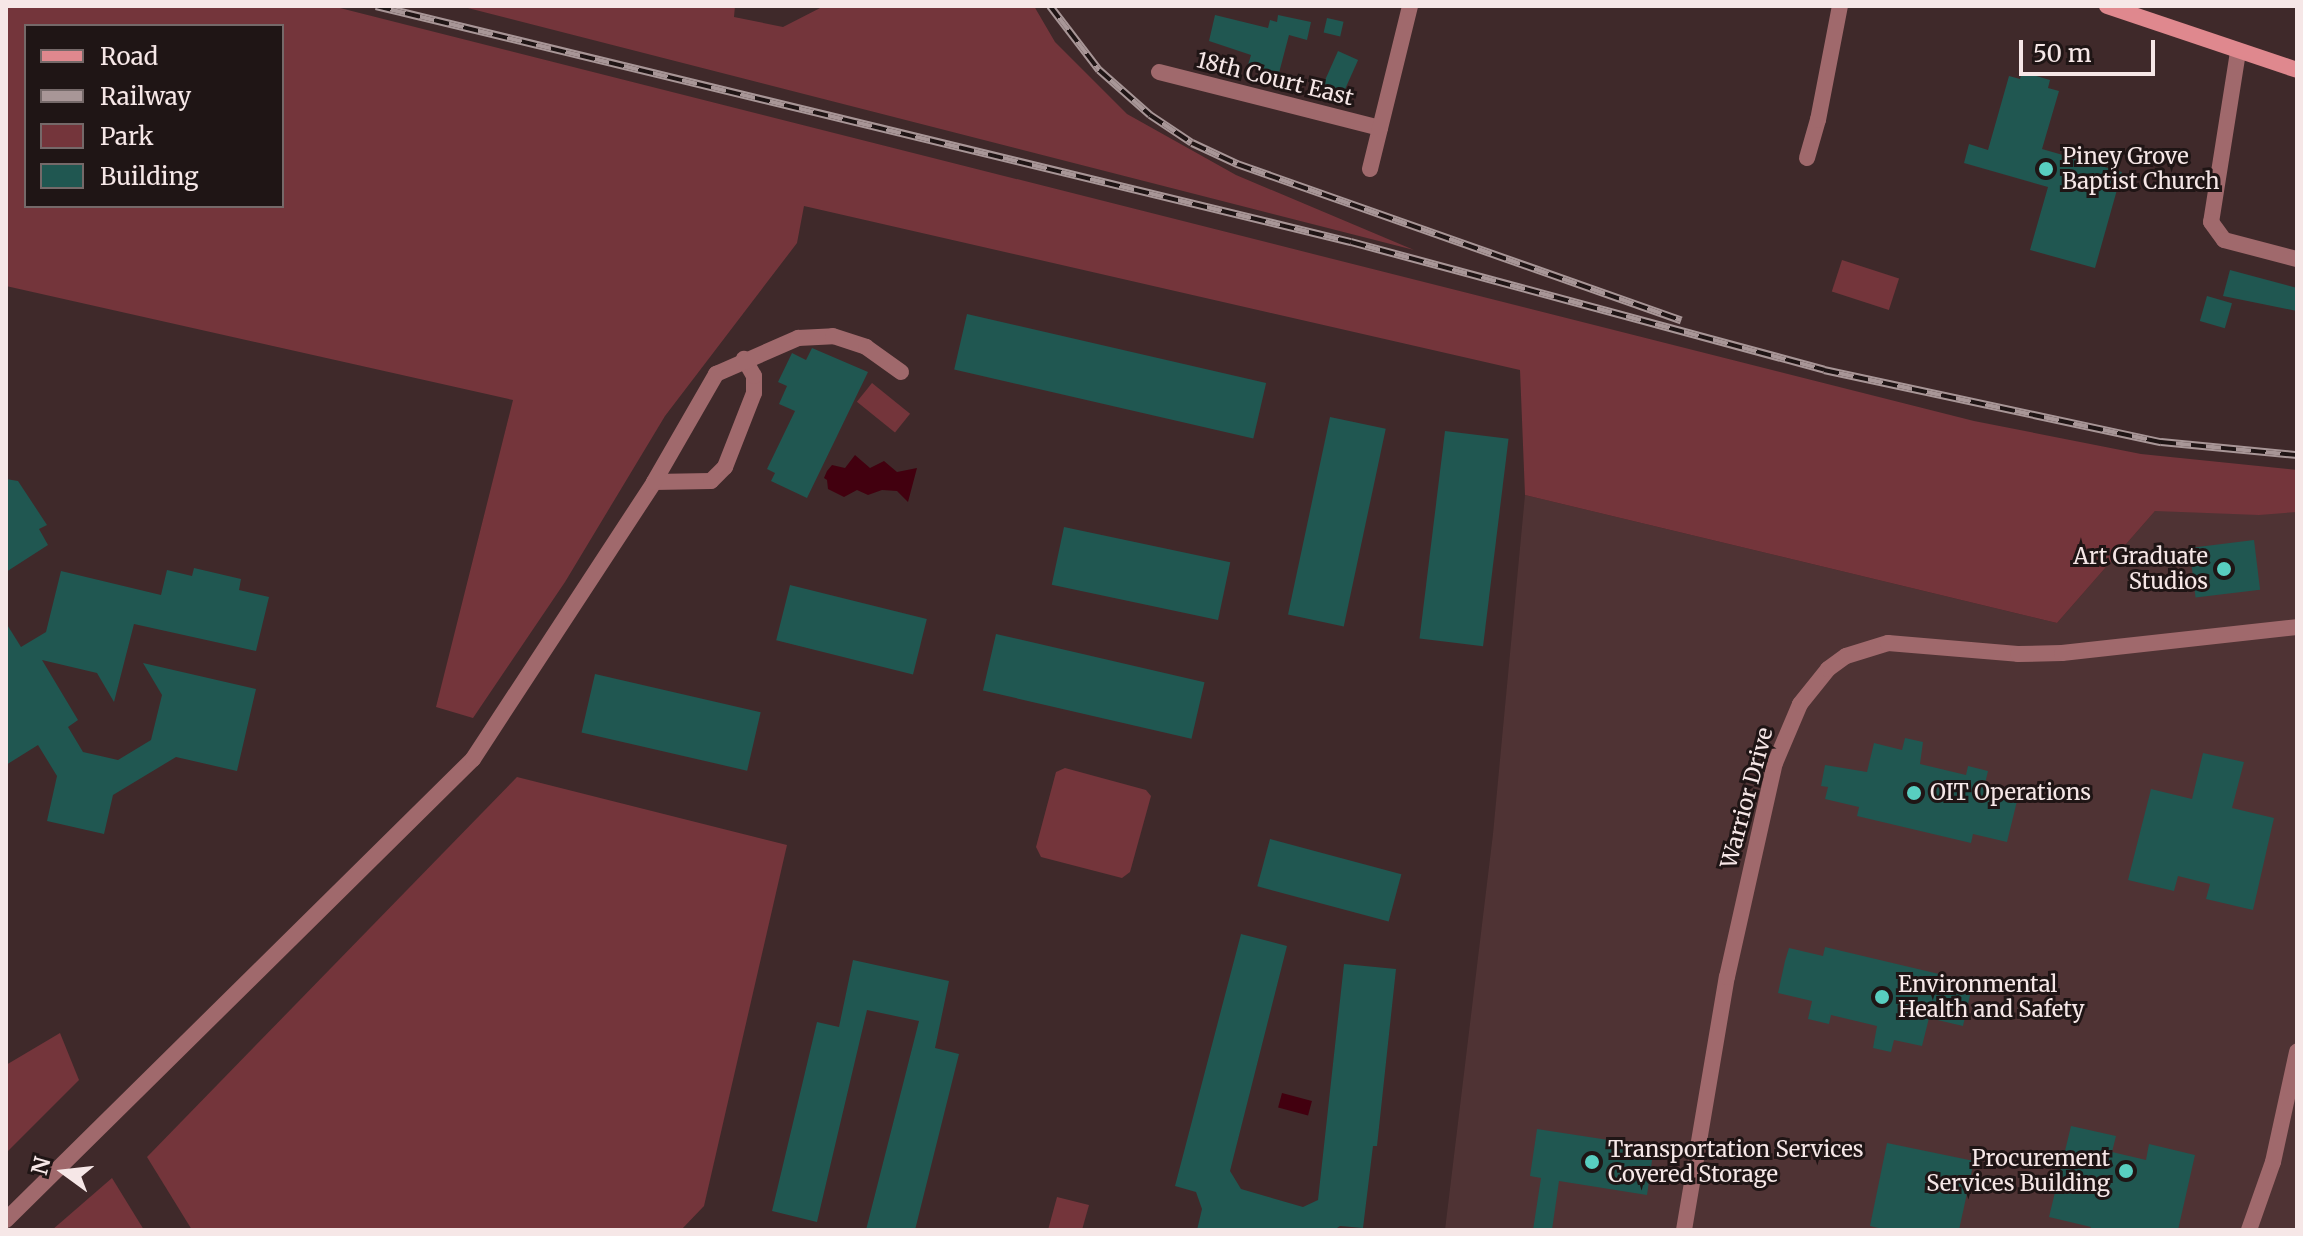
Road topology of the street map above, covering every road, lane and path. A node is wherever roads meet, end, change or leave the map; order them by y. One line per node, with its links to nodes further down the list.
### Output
1 (1410, 6): 7 (street)
2 (1840, 6): 8 (street)
3 (2112, 7): 4 (main road)
4 (2238, 52): 5 (main road); 10 (street)
5 (2297, 70)
6 (1159, 72): 7 (street, 18th Court East)
7 (1380, 128): 9 (street)
8 (1807, 158)
9 (1370, 169)
10 (2297, 259)
11 (744, 359): 12 (street); 13 (street); 13 (street)
12 (901, 372)
13 (654, 482): 16 (street)
14 (2297, 627): 17 (street, Warrior Drive)
15 (2297, 1052): 18 (street)
16 (6, 1220)
17 (1684, 1230)
18 (2249, 1230)

